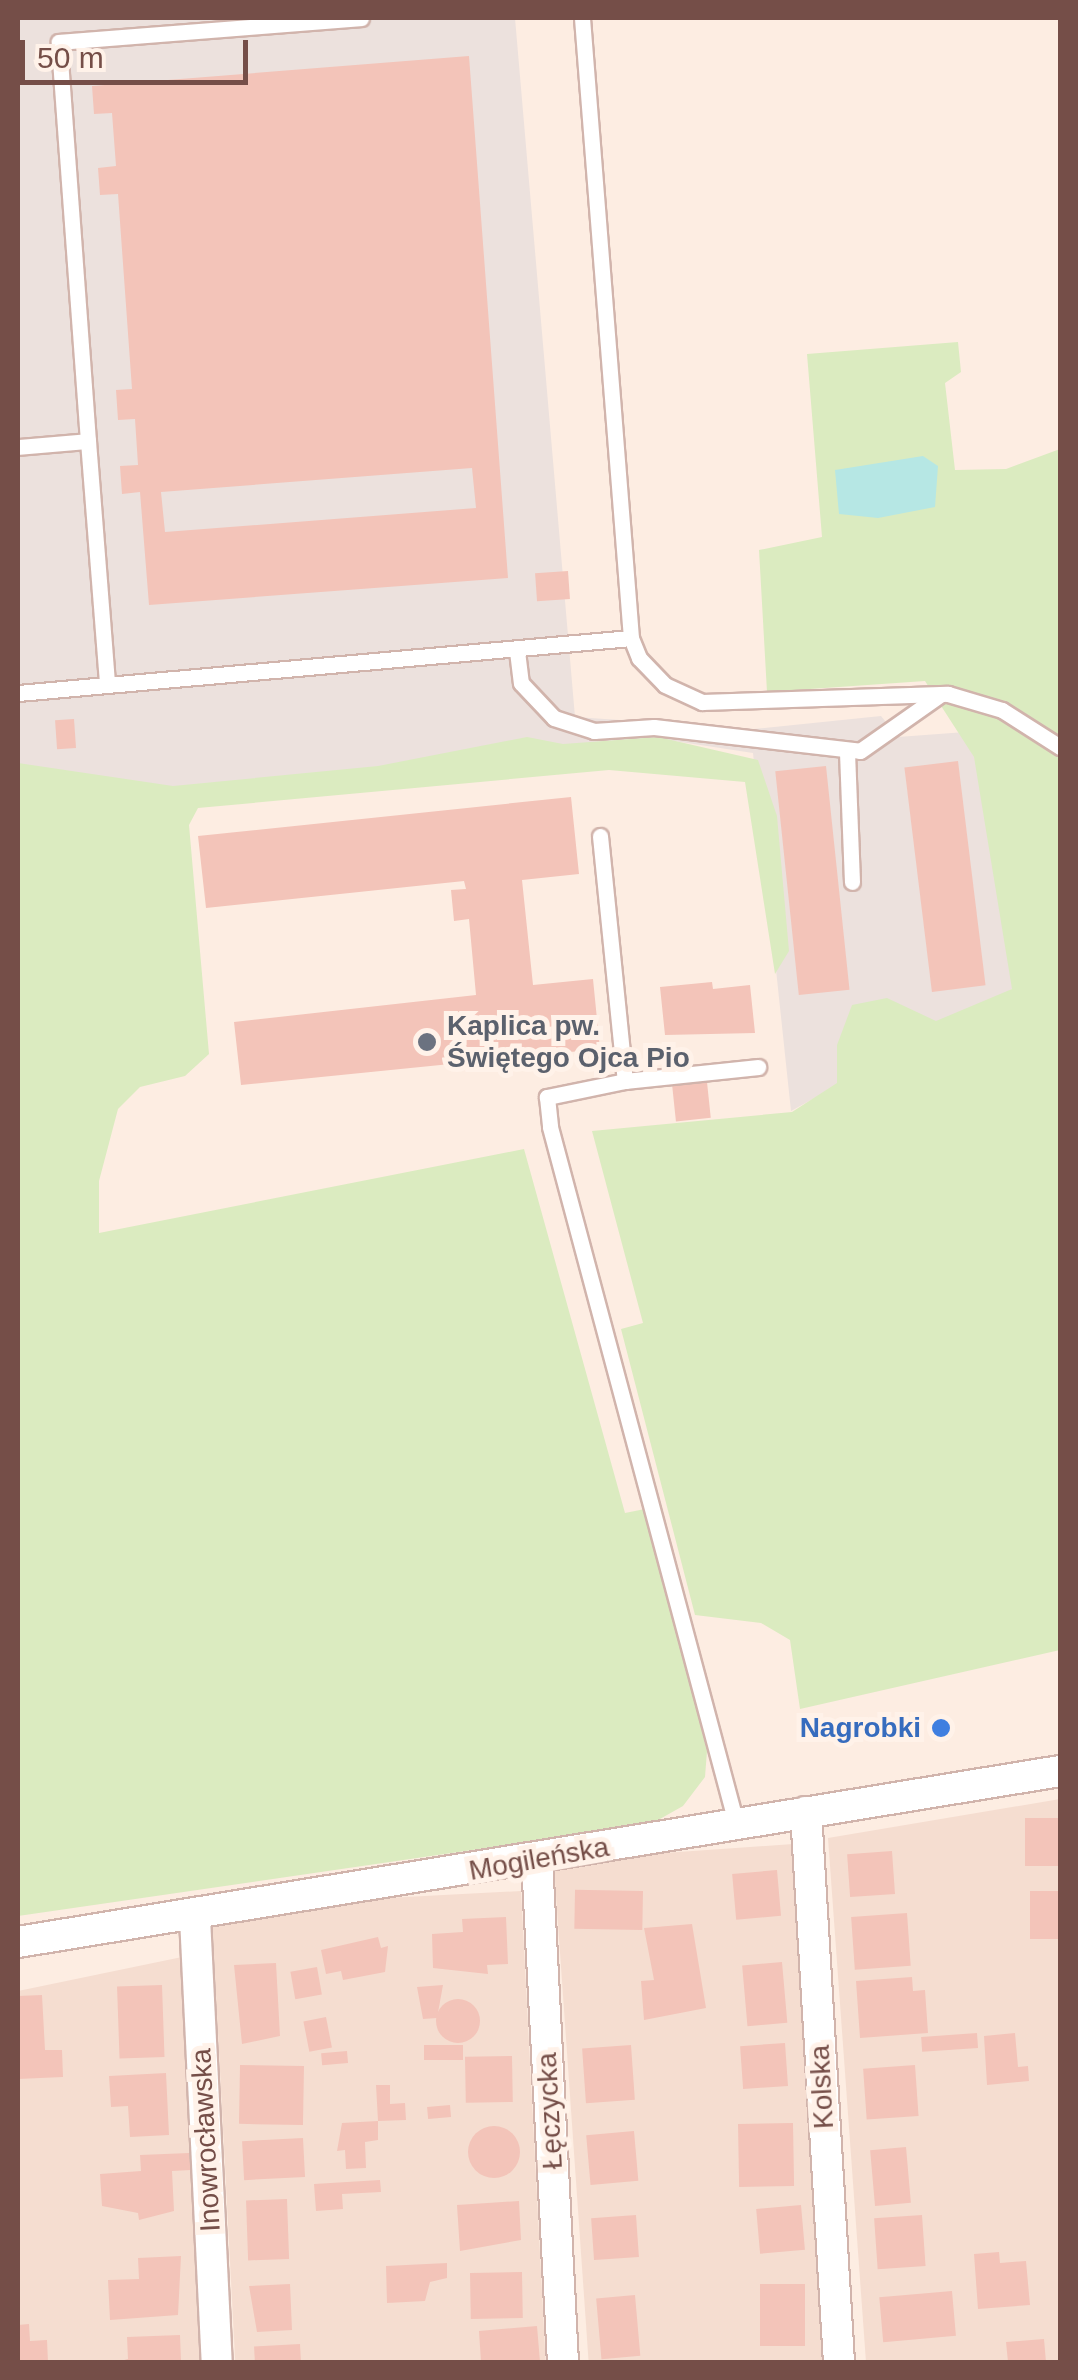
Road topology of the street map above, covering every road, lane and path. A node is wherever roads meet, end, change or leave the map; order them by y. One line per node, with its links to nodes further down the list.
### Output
1 (361, 18): 3 (lane)
2 (582, 18): 5 (lane)
3 (88, 441): 4 (lane); 7 (lane)
4 (18, 447)
5 (631, 638): 6 (lane); 9 (lane)
6 (517, 651): 7 (lane); 11 (lane)
7 (107, 682): 8 (lane)
8 (18, 693)
9 (941, 694): 10 (lane); 11 (lane)
10 (1060, 747)
11 (847, 752): 13 (lane)
12 (600, 836): 15 (lane)
13 (852, 882)
14 (758, 1067): 15 (lane)
15 (625, 1081): 18 (lane)
16 (1060, 1770): 17 (street, Mogileńska)
17 (806, 1812): 18 (street, Mogileńska); 24 (street, Kolska)
18 (736, 1823): 19 (street, Mogileńska)
19 (537, 1860): 20 (street, Mogileńska); 23 (street, Łęczycka)
20 (195, 1918): 21 (street, Mogileńska); 22 (street, Inowrocławska)
21 (18, 1942)
22 (217, 2362)
23 (562, 2362)
24 (839, 2362)

